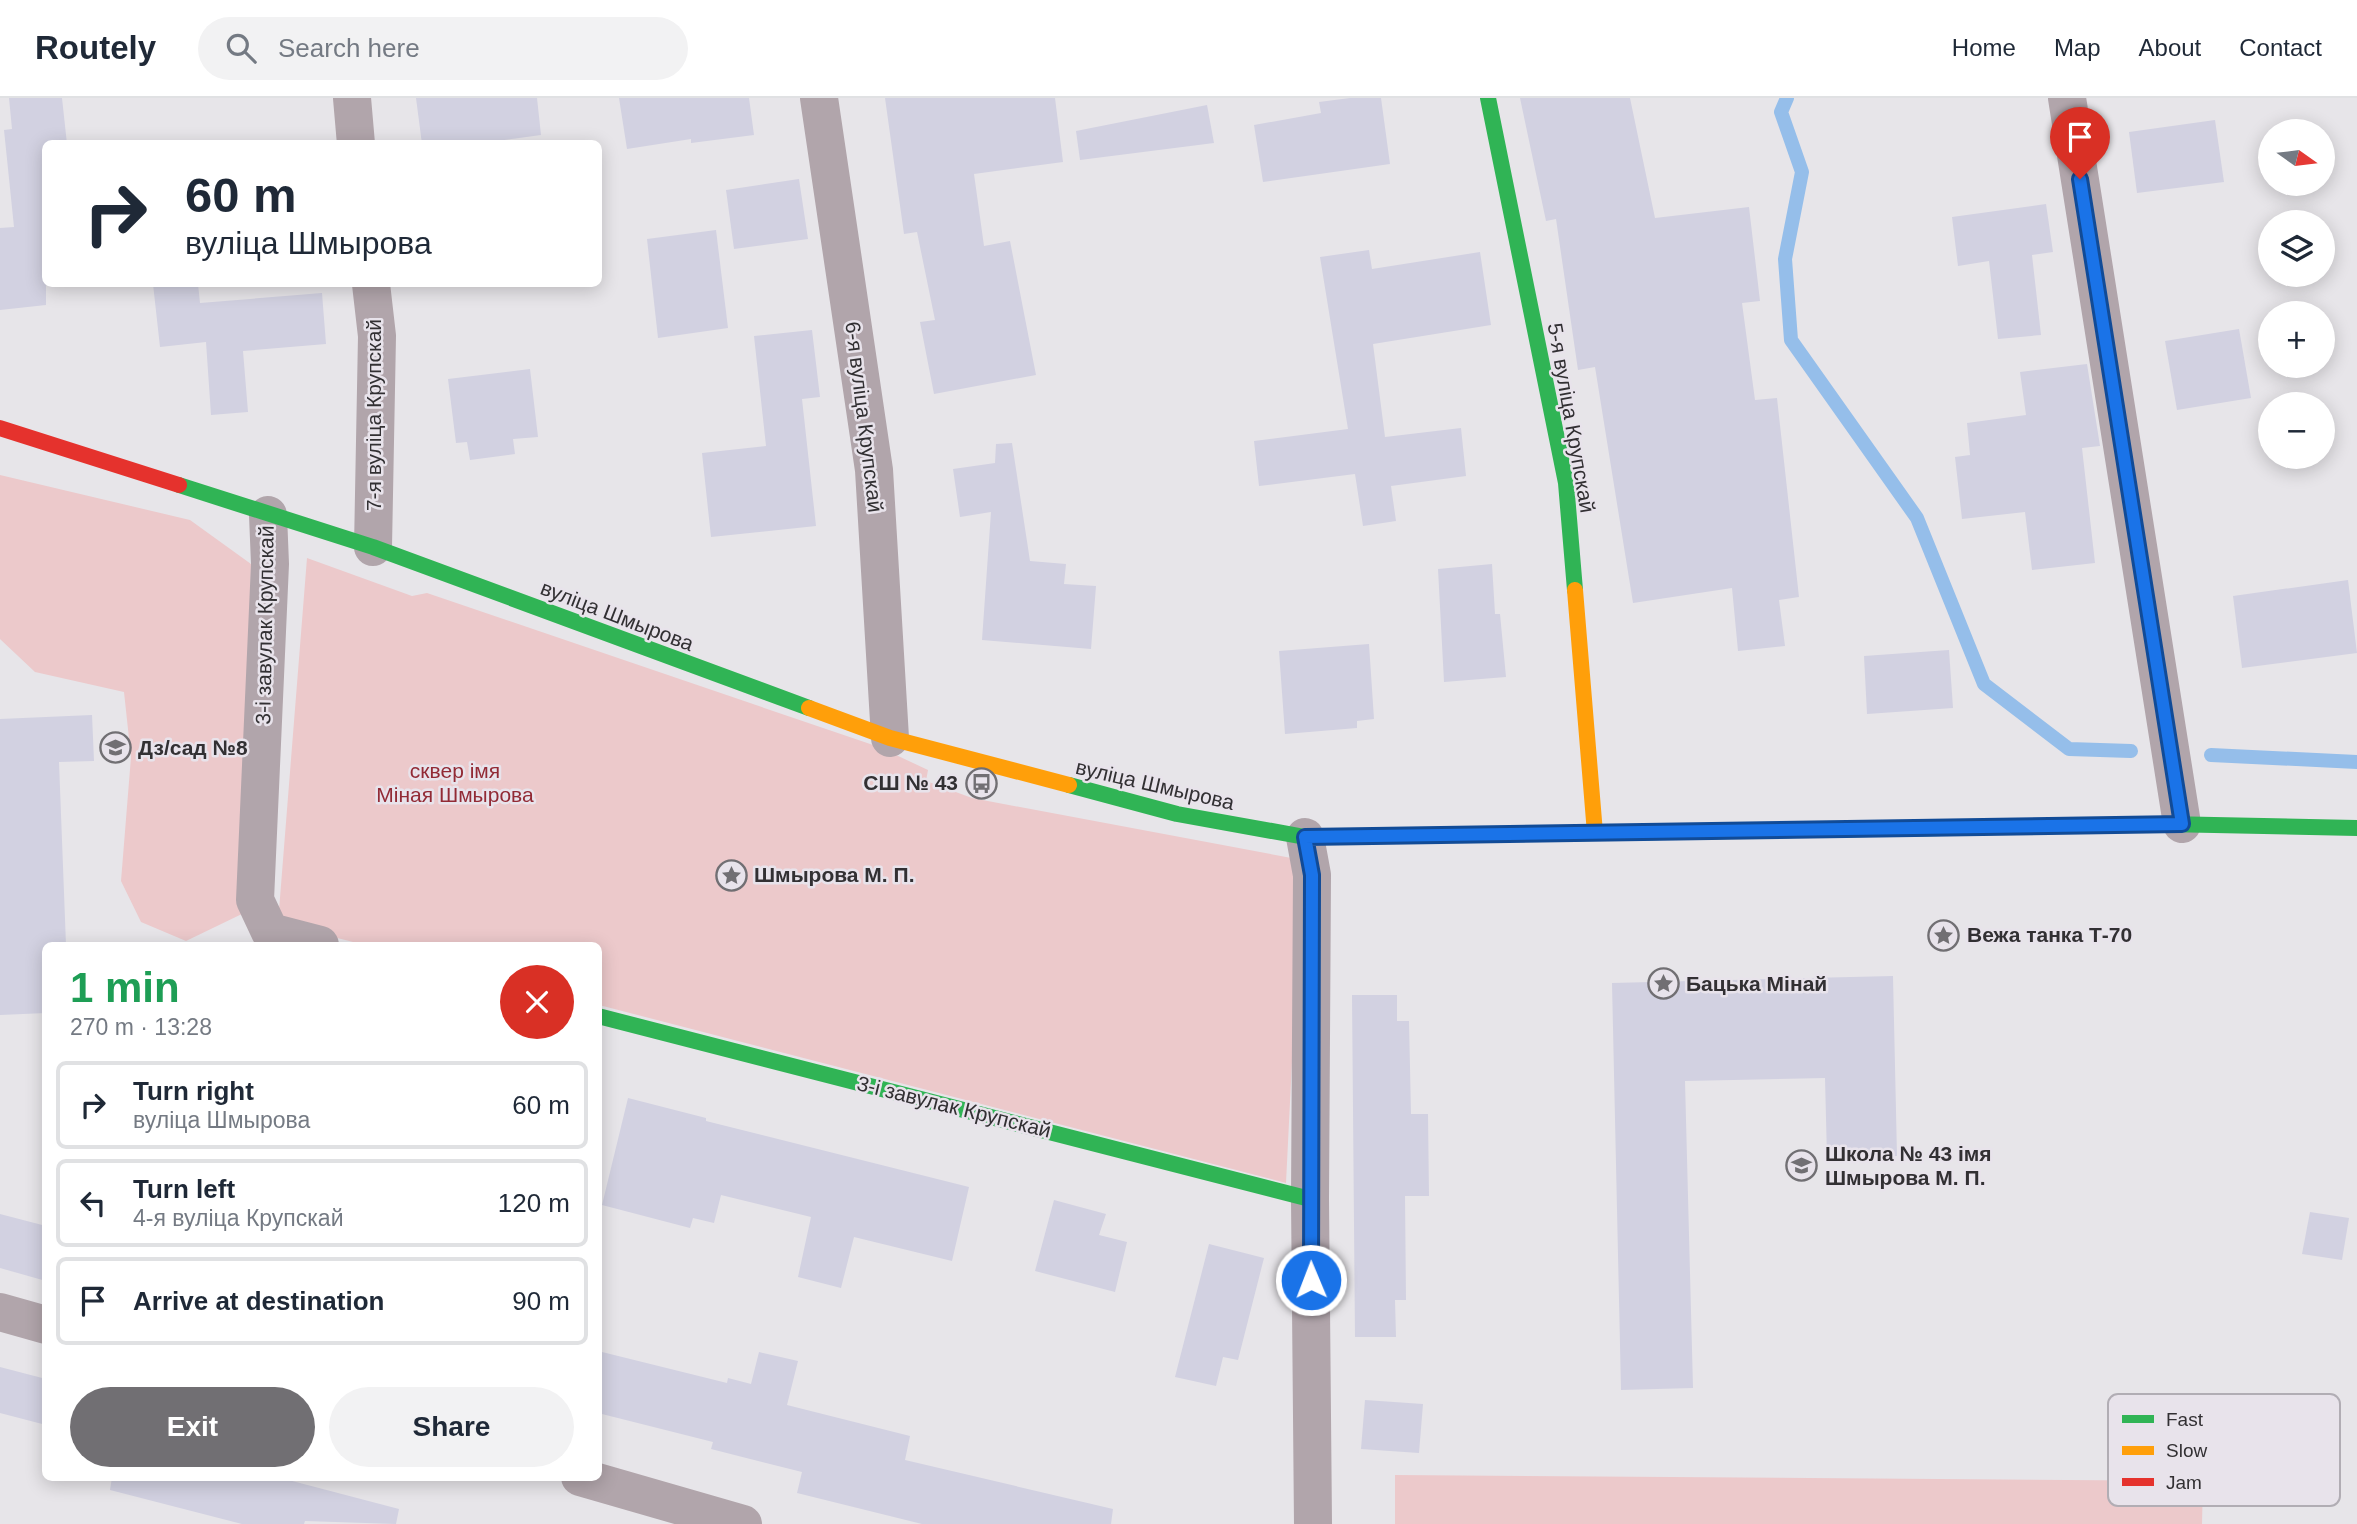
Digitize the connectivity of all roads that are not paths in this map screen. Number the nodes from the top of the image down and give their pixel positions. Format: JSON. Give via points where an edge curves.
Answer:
{"nodes":[{"id":1,"x":352,"y":98,"type":"edge"},
{"id":2,"x":819,"y":98,"type":"edge"},
{"id":3,"x":1489,"y":98,"type":"edge"},
{"id":4,"x":2067,"y":98,"type":"edge"},
{"id":5,"x":356,"y":140,"type":"edge"},
{"id":6,"x":371,"y":287,"type":"edge"},
{"id":7,"x":0,"y":428,"type":"edge"},
{"id":8,"x":268,"y":515,"type":"junction"},
{"id":9,"x":373,"y":547,"type":"junction"},
{"id":10,"x":890,"y":737,"type":"junction"},
{"id":11,"x":2182,"y":824,"type":"junction"},
{"id":12,"x":2357,"y":828,"type":"edge"},
{"id":13,"x":1595,"y":833,"type":"junction"},
{"id":14,"x":1305,"y":837,"type":"junction"},
{"id":15,"x":308,"y":942,"type":"edge"},
{"id":16,"x":602,"y":1017,"type":"edge"},
{"id":17,"x":1310,"y":1199,"type":"junction"},
{"id":18,"x":0,"y":1312,"type":"edge"},
{"id":19,"x":42,"y":1324,"type":"edge"},
{"id":20,"x":590,"y":1481,"type":"edge"},
{"id":21,"x":666,"y":1513,"type":"edge"},
{"id":22,"x":743,"y":1524,"type":"edge"},
{"id":23,"x":1314,"y":1524,"type":"edge"}],
"edges":[{"from":1,"to":5,"type":"street"},
{"from":2,"to":10,"type":"street","name":"6-я вуліца Крупскай","via":[[874,470]]},
{"from":3,"to":13,"type":"street","name":"5-я вуліца Крупскай","via":[[1566,483]]},
{"from":4,"to":11,"type":"street"},
{"from":6,"to":9,"type":"street","name":"7-я вуліца Крупскай","via":[[377,336]]},
{"from":7,"to":8,"type":"street","name":"вуліца Шмырова"},
{"from":8,"to":9,"type":"street","name":"вуліца Шмырова"},
{"from":8,"to":15,"type":"street","name":"3-і завулак Крупскай","via":[[270,565],[255,900],[270,932]]},
{"from":9,"to":10,"type":"street","name":"вуліца Шмырова"},
{"from":10,"to":14,"type":"street","name":"вуліца Шмырова","via":[[1177,814]]},
{"from":11,"to":12,"type":"street","name":"вуліца Шмырова"},
{"from":11,"to":13,"type":"street","name":"вуліца Шмырова"},
{"from":13,"to":14,"type":"street","name":"вуліца Шмырова"},
{"from":14,"to":17,"type":"street","via":[[1312,875]]},
{"from":16,"to":17,"type":"street","name":"3-і завулак Крупскай"},
{"from":17,"to":23,"type":"street"},
{"from":18,"to":19,"type":"street"},
{"from":20,"to":21,"type":"street"},
{"from":21,"to":22,"type":"street"}]}
